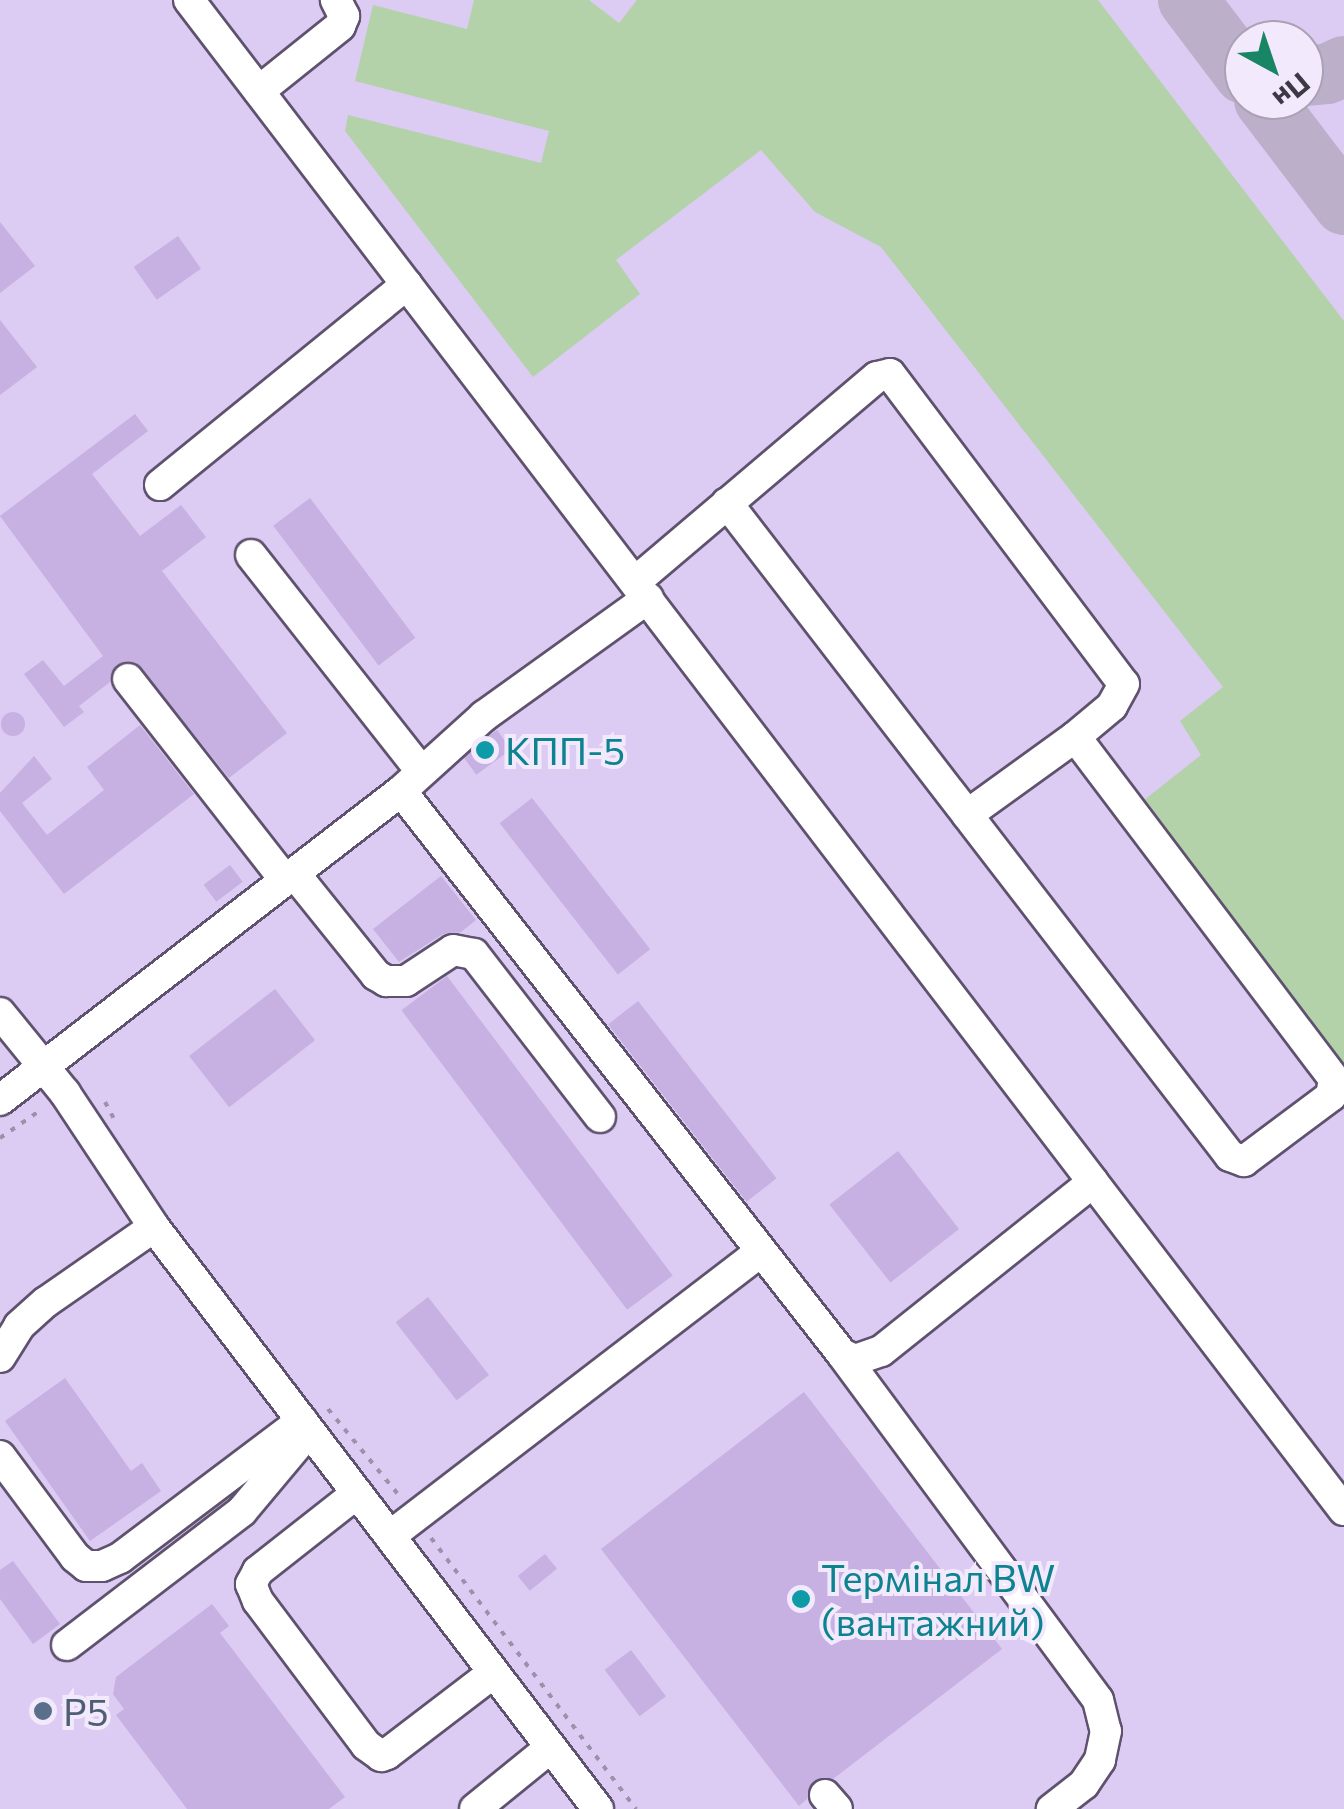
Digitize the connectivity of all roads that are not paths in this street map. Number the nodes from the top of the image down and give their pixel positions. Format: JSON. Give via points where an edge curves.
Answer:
{"nodes":[{"id":1,"x":189,"y":0,"type":"edge"},
{"id":2,"x":336,"y":0,"type":"edge"},
{"id":3,"x":259,"y":91,"type":"junction"},
{"id":4,"x":406,"y":284,"type":"junction"},
{"id":5,"x":160,"y":485,"type":"dead end"},
{"id":6,"x":727,"y":504,"type":"junction"},
{"id":7,"x":251,"y":555,"type":"dead end"},
{"id":8,"x":642,"y":590,"type":"junction"},
{"id":9,"x":128,"y":679,"type":"dead end"},
{"id":10,"x":1075,"y":737,"type":"junction"},
{"id":11,"x":410,"y":780,"type":"junction"},
{"id":12,"x":967,"y":814,"type":"junction"},
{"id":13,"x":290,"y":877,"type":"junction"},
{"id":14,"x":0,"y":1013,"type":"edge"},
{"id":15,"x":44,"y":1067,"type":"junction"},
{"id":16,"x":0,"y":1100,"type":"edge"},
{"id":17,"x":600,"y":1117,"type":"dead end"},
{"id":18,"x":1093,"y":1182,"type":"junction"},
{"id":19,"x":154,"y":1227,"type":"junction"},
{"id":20,"x":760,"y":1253,"type":"junction"},
{"id":21,"x":842,"y":1354,"type":"junction"},
{"id":22,"x":0,"y":1357,"type":"edge"},
{"id":23,"x":306,"y":1426,"type":"junction"},
{"id":24,"x":0,"y":1456,"type":"edge"},
{"id":25,"x":356,"y":1494,"type":"junction"},
{"id":26,"x":1344,"y":1510,"type":"edge"},
{"id":27,"x":390,"y":1536,"type":"junction"},
{"id":28,"x":67,"y":1645,"type":"dead end"},
{"id":29,"x":492,"y":1673,"type":"junction"},
{"id":30,"x":550,"y":1748,"type":"junction"},
{"id":31,"x":474,"y":1809,"type":"edge"},
{"id":32,"x":598,"y":1809,"type":"edge"},
{"id":33,"x":1052,"y":1809,"type":"edge"}],
"edges":[{"from":1,"to":3,"type":"lane"},
{"from":2,"to":3,"type":"lane","via":[[344,16],[340,26]]},
{"from":3,"to":4,"type":"lane"},
{"from":4,"to":5,"type":"lane"},
{"from":4,"to":8,"type":"lane"},
{"from":6,"to":8,"type":"lane"},
{"from":6,"to":10,"type":"lane","via":[[878,377],[890,374],[1122,678],[1112,706]]},
{"from":6,"to":12,"type":"lane"},
{"from":7,"to":11,"type":"lane"},
{"from":8,"to":11,"type":"lane"},
{"from":8,"to":18,"type":"lane"},
{"from":9,"to":13,"type":"lane"},
{"from":10,"to":12,"type":"lane"},
{"from":10,"to":12,"type":"lane","via":[[1334,1079],[1331,1096],[1249,1158],[1230,1156]]},
{"from":11,"to":13,"type":"lane"},
{"from":11,"to":20,"type":"lane"},
{"from":13,"to":15,"type":"lane"},
{"from":13,"to":17,"type":"lane","via":[[386,981],[406,982],[454,950],[474,954]]},
{"from":14,"to":15,"type":"lane"},
{"from":15,"to":16,"type":"lane"},
{"from":15,"to":19,"type":"lane"},
{"from":18,"to":21,"type":"lane","via":[[881,1350],[855,1360]]},
{"from":18,"to":26,"type":"lane"},
{"from":19,"to":22,"type":"lane","via":[[46,1302],[19,1326]]},
{"from":19,"to":23,"type":"lane"},
{"from":20,"to":21,"type":"lane"},
{"from":20,"to":27,"type":"lane"},
{"from":21,"to":33,"type":"lane","via":[[1098,1700],[1106,1731],[1100,1760],[1084,1784]]},
{"from":23,"to":24,"type":"lane","via":[[102,1566],[86,1566],[75,1557]]},
{"from":23,"to":25,"type":"lane"},
{"from":23,"to":28,"type":"lane","via":[[242,1511]]},
{"from":25,"to":27,"type":"lane"},
{"from":25,"to":29,"type":"lane","via":[[258,1571],[251,1584],[366,1744],[387,1754]]},
{"from":27,"to":29,"type":"lane"},
{"from":29,"to":30,"type":"lane"},
{"from":30,"to":31,"type":"lane"},
{"from":30,"to":32,"type":"lane"}]}
